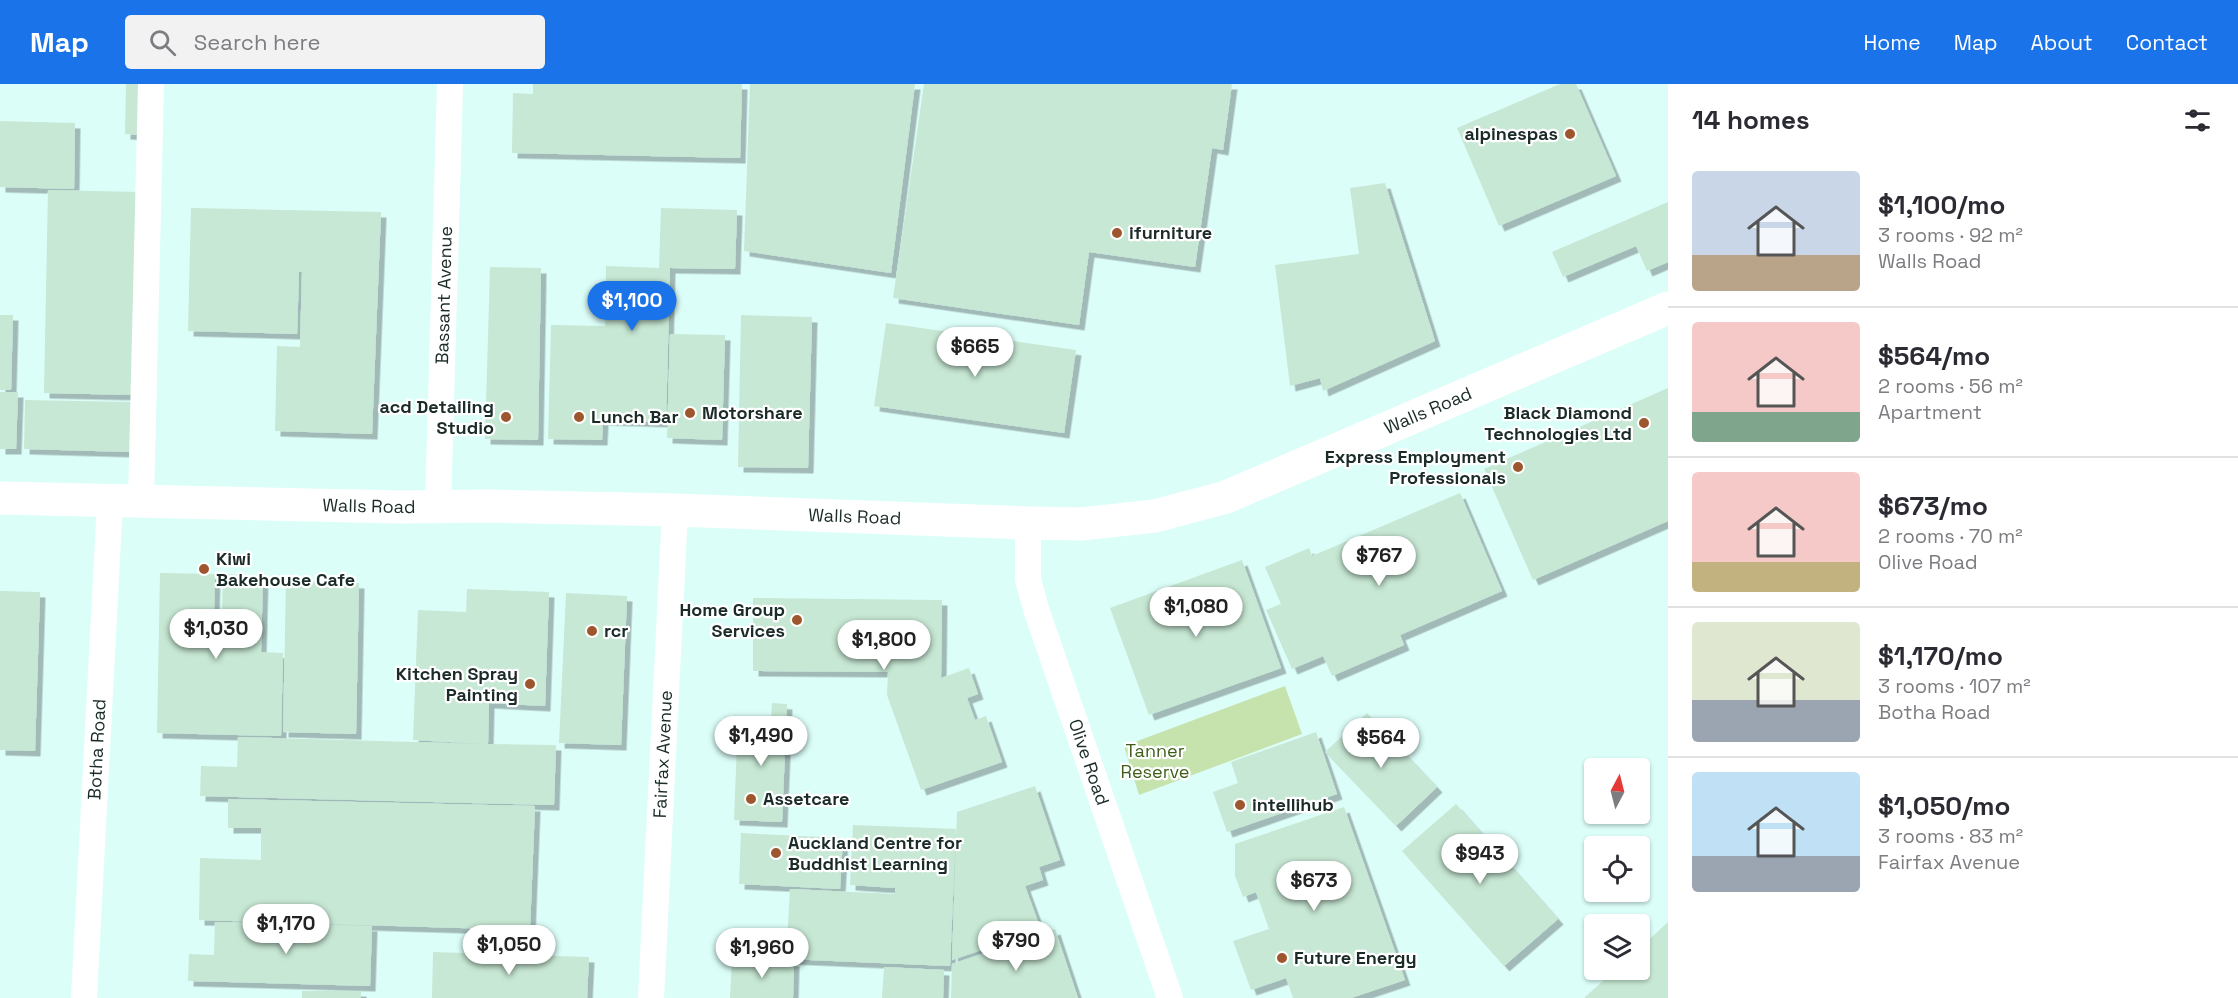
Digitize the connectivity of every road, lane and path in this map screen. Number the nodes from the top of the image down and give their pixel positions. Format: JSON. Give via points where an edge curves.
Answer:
{"nodes":[{"id":1,"x":151,"y":84,"type":"edge"},
{"id":2,"x":450,"y":84,"type":"edge"},
{"id":3,"x":1668,"y":308,"type":"edge"},
{"id":4,"x":0,"y":498,"type":"edge"},
{"id":5,"x":125,"y":501,"type":"junction"},
{"id":6,"x":438,"y":507,"type":"junction"},
{"id":7,"x":675,"y":510,"type":"junction"},
{"id":8,"x":1028,"y":523,"type":"junction"},
{"id":9,"x":84,"y":998,"type":"edge"},
{"id":10,"x":651,"y":998,"type":"edge"},
{"id":11,"x":1170,"y":998,"type":"edge"}],
"edges":[{"from":1,"to":5,"type":"street","name":"Botha Road"},
{"from":2,"to":6,"type":"street","name":"Bassant Avenue"},
{"from":3,"to":8,"type":"main road","name":"Walls Road","via":[[1226,497],[1155,516],[1081,524]]},
{"from":4,"to":5,"type":"main road","name":"Walls Road"},
{"from":5,"to":6,"type":"main road","name":"Walls Road"},
{"from":5,"to":9,"type":"street","name":"Botha Road"},
{"from":6,"to":7,"type":"main road","name":"Walls Road"},
{"from":7,"to":8,"type":"main road","name":"Walls Road"},
{"from":7,"to":10,"type":"street","name":"Fairfax Avenue"},
{"from":8,"to":11,"type":"street","name":"Olive Road","via":[[1028,579],[1036,609]]}]}
